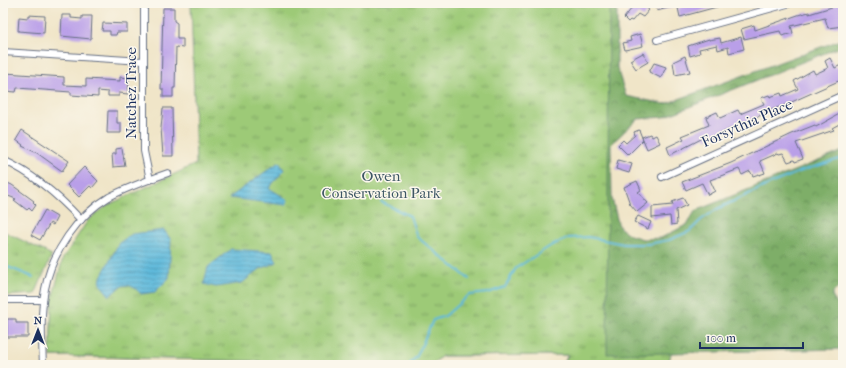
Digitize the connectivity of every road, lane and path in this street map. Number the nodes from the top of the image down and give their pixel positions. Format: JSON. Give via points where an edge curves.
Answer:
{"nodes":[{"id":1,"x":791,"y":3,"type":"edge"},
{"id":2,"x":144,"y":6,"type":"dead end"},
{"id":3,"x":657,"y":40,"type":"dead end"},
{"id":4,"x":3,"y":52,"type":"edge"},
{"id":5,"x":143,"y":61,"type":"junction"},
{"id":6,"x":843,"y":94,"type":"edge"},
{"id":7,"x":3,"y":160,"type":"edge"},
{"id":8,"x":168,"y":173,"type":"dead end"},
{"id":9,"x":662,"y":176,"type":"dead end"},
{"id":10,"x":150,"y":180,"type":"junction"},
{"id":11,"x":81,"y":220,"type":"junction"},
{"id":12,"x":3,"y":300,"type":"edge"},
{"id":13,"x":43,"y":300,"type":"junction"},
{"id":14,"x":43,"y":365,"type":"edge"}],
"edges":[{"from":1,"to":3,"type":"street"},
{"from":2,"to":5,"type":"street","name":"Natchez Trace"},
{"from":4,"to":5,"type":"street"},
{"from":5,"to":10,"type":"street","name":"Natchez Trace","via":[[144,151]]},
{"from":6,"to":9,"type":"street","name":"Forsythia Place"},
{"from":7,"to":11,"type":"street","via":[[29,172]]},
{"from":8,"to":10,"type":"street"},
{"from":10,"to":11,"type":"street","via":[[109,197]]},
{"from":11,"to":13,"type":"street","via":[[57,255],[48,277]]},
{"from":12,"to":13,"type":"street"},
{"from":13,"to":14,"type":"street"}]}
